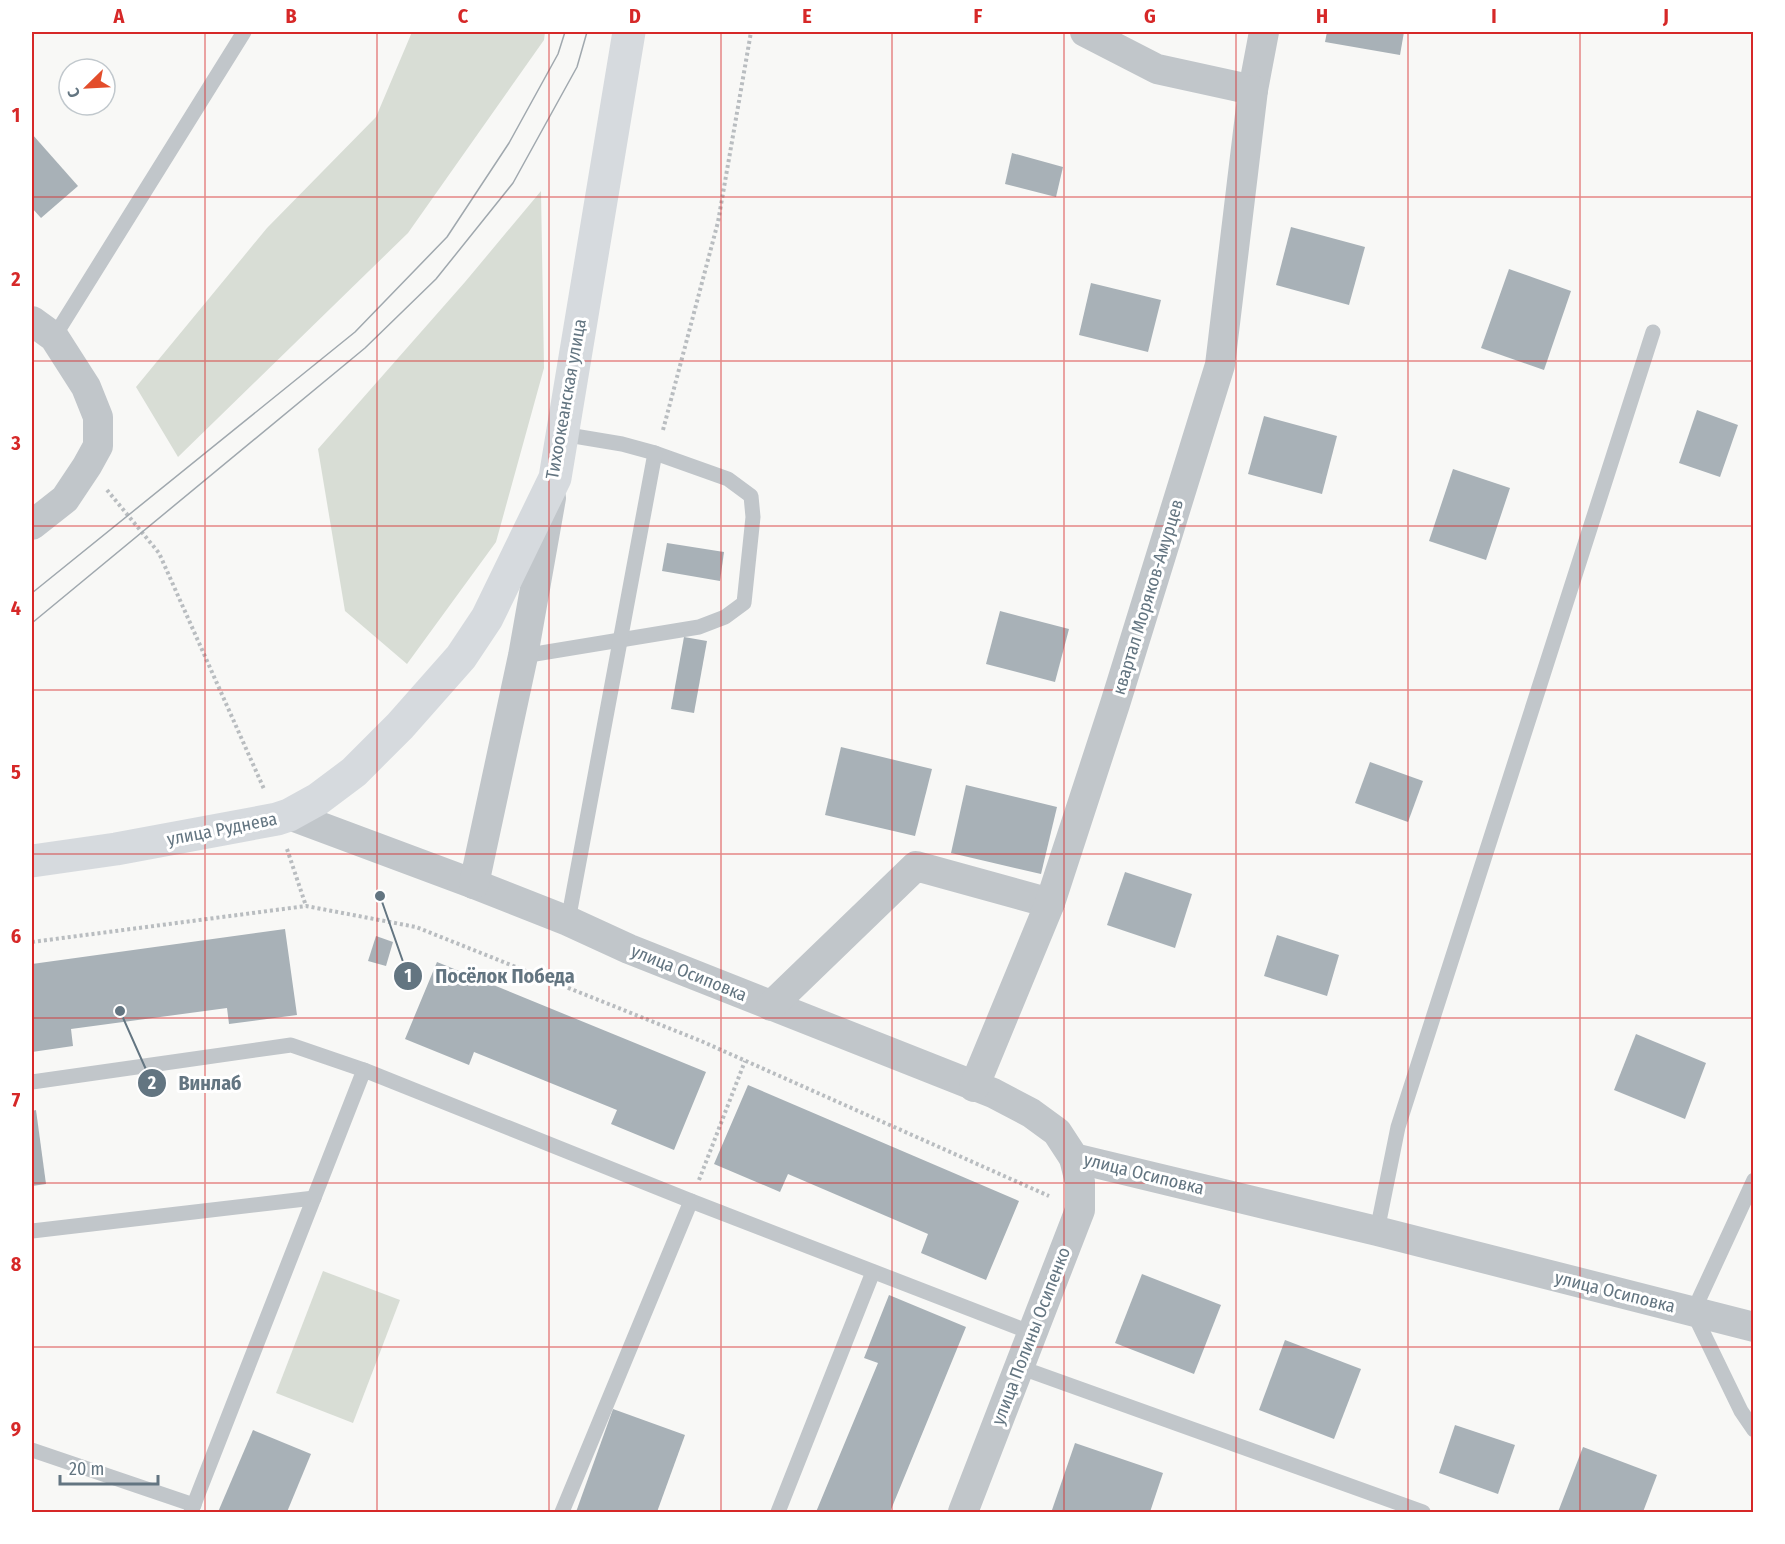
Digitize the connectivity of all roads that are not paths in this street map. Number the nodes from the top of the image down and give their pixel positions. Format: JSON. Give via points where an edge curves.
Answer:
{"nodes":[{"id":1,"x":244,"y":32,"type":"edge"},
{"id":2,"x":629,"y":32,"type":"edge"},
{"id":3,"x":1085,"y":32,"type":"edge"},
{"id":4,"x":1264,"y":32,"type":"edge"},
{"id":5,"x":1253,"y":90,"type":"junction"},
{"id":6,"x":43,"y":329,"type":"edge"},
{"id":7,"x":1653,"y":332,"type":"dead end"},
{"id":8,"x":562,"y":434,"type":"junction"},
{"id":9,"x":655,"y":453,"type":"junction"},
{"id":10,"x":555,"y":478,"type":"junction"},
{"id":11,"x":32,"y":525,"type":"edge"},
{"id":12,"x":622,"y":640,"type":"junction"},
{"id":13,"x":523,"y":656,"type":"junction"},
{"id":14,"x":283,"y":817,"type":"junction"},
{"id":15,"x":32,"y":861,"type":"edge"},
{"id":16,"x":474,"y":884,"type":"junction"},
{"id":17,"x":1050,"y":903,"type":"junction"},
{"id":18,"x":568,"y":921,"type":"junction"},
{"id":19,"x":771,"y":1006,"type":"junction"},
{"id":20,"x":364,"y":1070,"type":"junction"},
{"id":21,"x":32,"y":1082,"type":"edge"},
{"id":22,"x":974,"y":1087,"type":"junction"},
{"id":23,"x":1074,"y":1158,"type":"junction"},
{"id":24,"x":1754,"y":1180,"type":"edge"},
{"id":25,"x":314,"y":1198,"type":"junction"},
{"id":26,"x":691,"y":1202,"type":"junction"},
{"id":27,"x":32,"y":1231,"type":"edge"},
{"id":28,"x":1377,"y":1231,"type":"junction"},
{"id":29,"x":873,"y":1272,"type":"junction"},
{"id":30,"x":1693,"y":1312,"type":"junction"},
{"id":31,"x":1754,"y":1328,"type":"edge"},
{"id":32,"x":1032,"y":1333,"type":"junction"},
{"id":33,"x":1019,"y":1367,"type":"junction"},
{"id":34,"x":1754,"y":1430,"type":"edge"},
{"id":35,"x":32,"y":1450,"type":"edge"},
{"id":36,"x":192,"y":1509,"type":"edge"},
{"id":37,"x":562,"y":1512,"type":"edge"},
{"id":38,"x":778,"y":1512,"type":"edge"},
{"id":39,"x":963,"y":1512,"type":"edge"},
{"id":40,"x":1423,"y":1512,"type":"edge"}],
"edges":[{"from":1,"to":6,"type":"lane"},
{"from":2,"to":8,"type":"main road","name":"Тихоокеанская улица"},
{"from":3,"to":5,"type":"street","via":[[1157,69]]},
{"from":4,"to":5,"type":"street","name":"квартал Моряков-Амурцев"},
{"from":5,"to":17,"type":"street","name":"квартал Моряков-Амурцев","via":[[1220,365]]},
{"from":6,"to":11,"type":"street","via":[[86,387],[98,417],[98,446],[65,499]]},
{"from":7,"to":28,"type":"lane","via":[[1398,1127]]},
{"from":8,"to":9,"type":"lane"},
{"from":8,"to":10,"type":"main road","name":"Тихоокеанская улица"},
{"from":9,"to":12,"type":"lane"},
{"from":9,"to":12,"type":"lane","via":[[728,479],[751,496],[753,517],[744,603],[725,617],[699,627]]},
{"from":10,"to":13,"type":"street"},
{"from":10,"to":14,"type":"main road","name":"Тихоокеанская улица","via":[[487,618],[461,657],[354,772],[318,799]]},
{"from":12,"to":13,"type":"lane"},
{"from":12,"to":18,"type":"lane"},
{"from":13,"to":16,"type":"street"},
{"from":14,"to":15,"type":"main road","name":"улица Руднева"},
{"from":14,"to":16,"type":"street","name":"улица Руднева"},
{"from":16,"to":18,"type":"street","name":"улица Осиповка"},
{"from":17,"to":19,"type":"street","via":[[916,866]]},
{"from":17,"to":22,"type":"street","name":"квартал Моряков-Амурцев"},
{"from":18,"to":19,"type":"street","name":"улица Осиповка"},
{"from":19,"to":22,"type":"street","name":"улица Осиповка"},
{"from":20,"to":21,"type":"lane","via":[[291,1045]]},
{"from":20,"to":25,"type":"lane"},
{"from":20,"to":26,"type":"lane"},
{"from":22,"to":23,"type":"street","name":"улица Осиповка","via":[[1031,1113],[1057,1132]]},
{"from":23,"to":28,"type":"street","name":"улица Осиповка"},
{"from":23,"to":32,"type":"street","name":"улица Полины Осипенко","via":[[1080,1182],[1080,1210]]},
{"from":24,"to":30,"type":"lane"},
{"from":25,"to":27,"type":"lane"},
{"from":25,"to":36,"type":"lane"},
{"from":26,"to":29,"type":"lane"},
{"from":26,"to":37,"type":"lane"},
{"from":28,"to":30,"type":"street","name":"улица Осиповка"},
{"from":29,"to":32,"type":"lane"},
{"from":29,"to":38,"type":"lane"},
{"from":30,"to":31,"type":"street","name":"улица Осиповка"},
{"from":30,"to":34,"type":"lane"},
{"from":32,"to":33,"type":"street","name":"улица Полины Осипенко"},
{"from":33,"to":39,"type":"street","name":"улица Полины Осипенко"},
{"from":33,"to":40,"type":"lane"},
{"from":35,"to":36,"type":"lane"}]}
